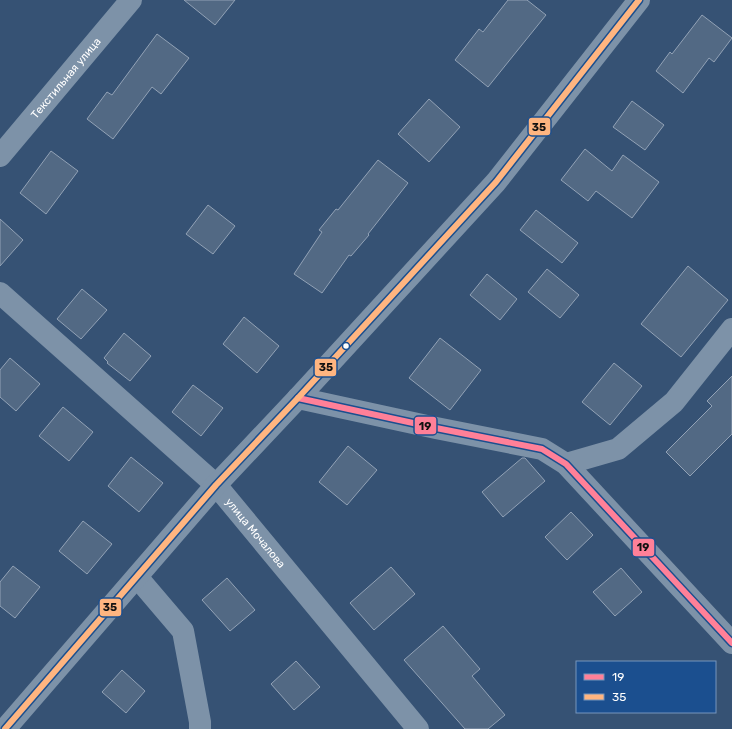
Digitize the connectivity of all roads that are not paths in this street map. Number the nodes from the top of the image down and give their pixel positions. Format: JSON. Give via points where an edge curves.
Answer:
{"nodes":[{"id":1,"x":131,"y":0,"type":"edge"},
{"id":2,"x":639,"y":0,"type":"edge"},
{"id":3,"x":0,"y":156,"type":"edge"},
{"id":4,"x":0,"y":293,"type":"edge"},
{"id":5,"x":732,"y":329,"type":"edge"},
{"id":6,"x":298,"y":398,"type":"junction"},
{"id":7,"x":566,"y":464,"type":"junction"},
{"id":8,"x":216,"y":485,"type":"junction"},
{"id":9,"x":137,"y":577,"type":"junction"},
{"id":10,"x":723,"y":624,"type":"edge"},
{"id":11,"x":732,"y":643,"type":"edge"},
{"id":12,"x":5,"y":729,"type":"edge"},
{"id":13,"x":200,"y":729,"type":"edge"},
{"id":14,"x":418,"y":729,"type":"edge"}],
"edges":[{"from":1,"to":3,"type":"street","name":"Текстильная улица"},
{"from":2,"to":6,"type":"street","via":[[496,182]]},
{"from":4,"to":8,"type":"street","name":"улица Мочалова"},
{"from":5,"to":7,"type":"street","via":[[674,402],[618,449]]},
{"from":6,"to":7,"type":"street","via":[[542,449]]},
{"from":6,"to":8,"type":"street"},
{"from":7,"to":10,"type":"street"},
{"from":8,"to":9,"type":"street"},
{"from":8,"to":14,"type":"street","name":"улица Мочалова"},
{"from":9,"to":12,"type":"street"},
{"from":9,"to":13,"type":"street","via":[[183,631]]},
{"from":10,"to":11,"type":"street"}]}
